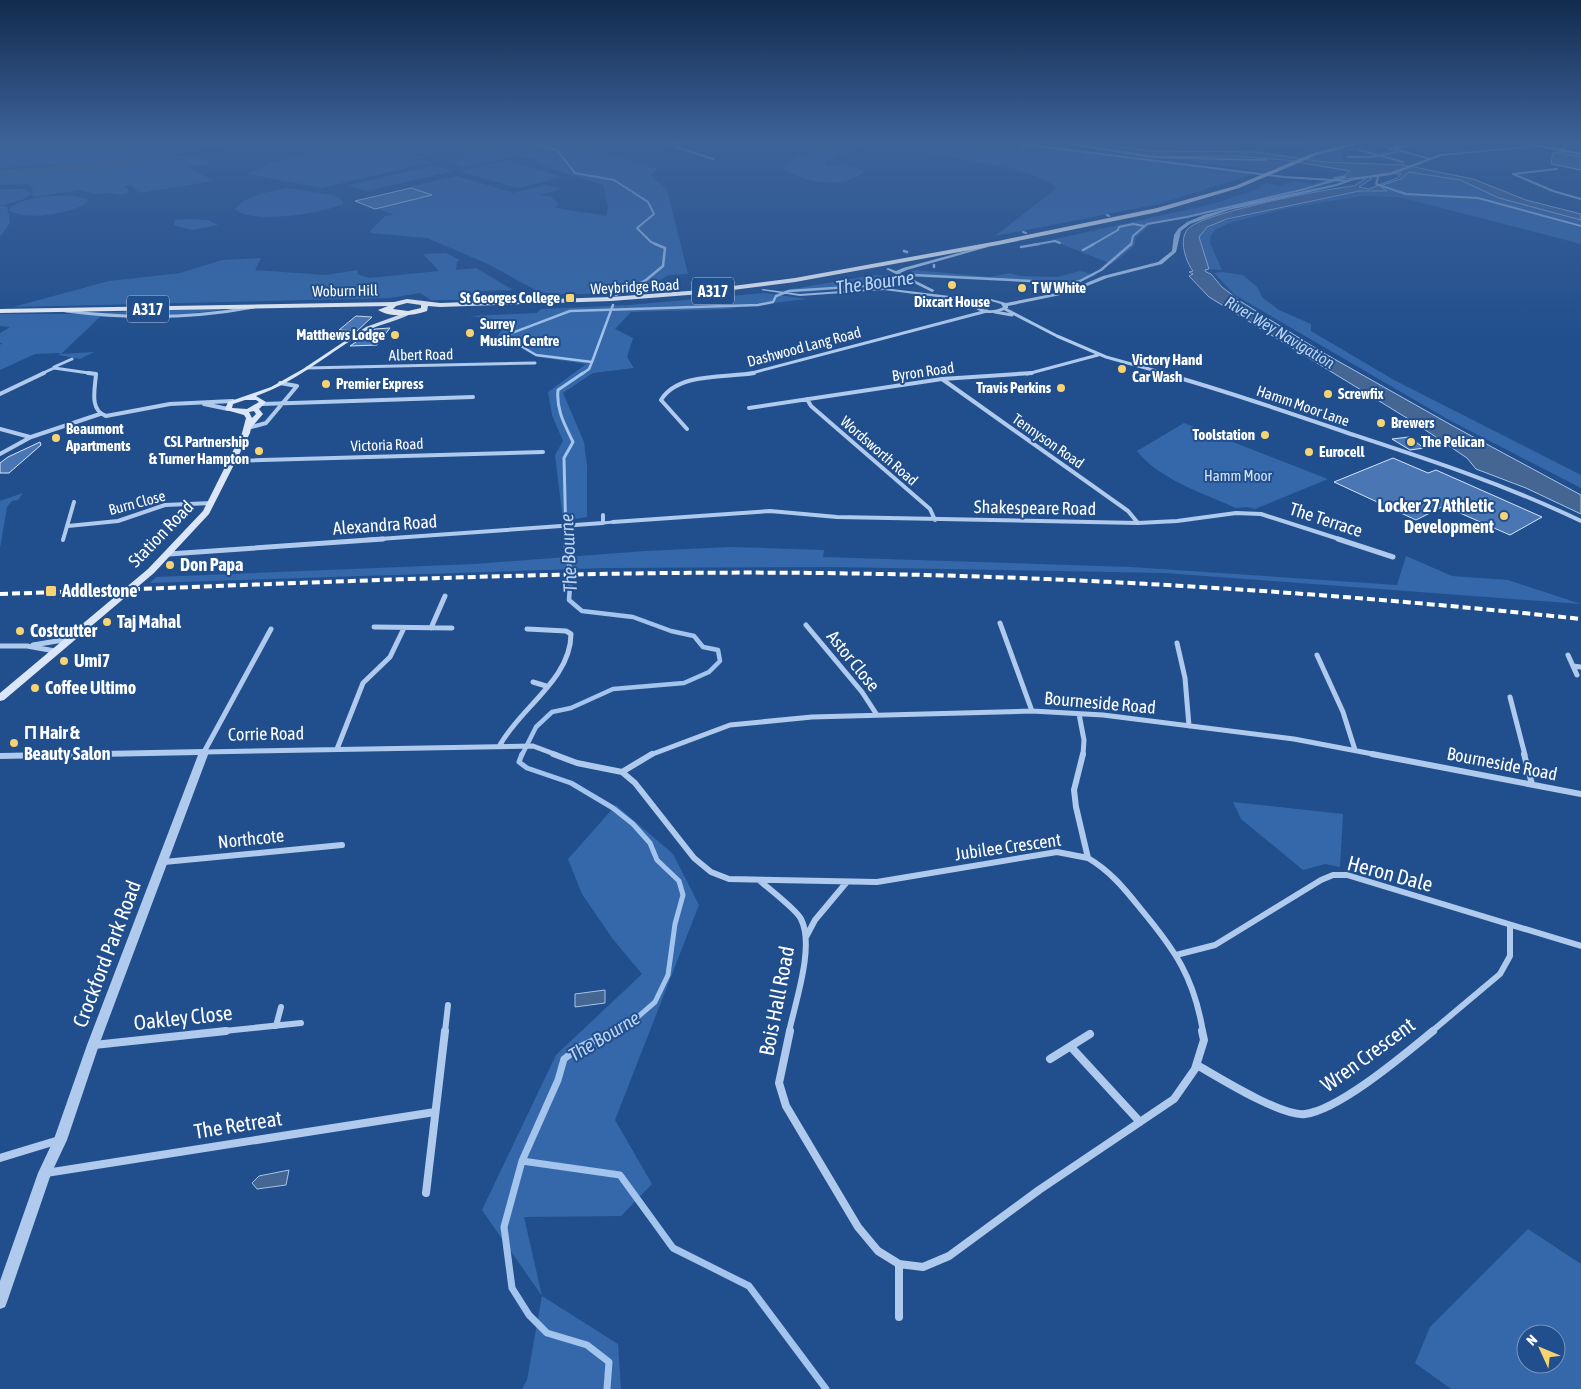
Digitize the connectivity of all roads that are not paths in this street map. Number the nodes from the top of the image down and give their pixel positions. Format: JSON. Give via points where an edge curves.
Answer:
{"nodes":[{"id":1,"x":1163,"y":209,"type":"edge"},
{"id":2,"x":1237,"y":209,"type":"edge"},
{"id":3,"x":1518,"y":209,"type":"edge"},
{"id":4,"x":1581,"y":226,"type":"edge"},
{"id":5,"x":998,"y":243,"type":"junction"},
{"id":6,"x":986,"y":247,"type":"junction"},
{"id":7,"x":888,"y":269,"type":"junction"},
{"id":8,"x":897,"y":273,"type":"junction"},
{"id":9,"x":795,"y":280,"type":"junction"},
{"id":10,"x":763,"y":290,"type":"junction"},
{"id":11,"x":939,"y":294,"type":"junction"},
{"id":12,"x":952,"y":297,"type":"junction"},
{"id":13,"x":1027,"y":299,"type":"junction"},
{"id":14,"x":982,"y":300,"type":"junction"},
{"id":15,"x":990,"y":300,"type":"junction"},
{"id":16,"x":425,"y":303,"type":"junction"},
{"id":17,"x":394,"y":304,"type":"junction"},
{"id":18,"x":297,"y":307,"type":"junction"},
{"id":19,"x":974,"y":307,"type":"junction"},
{"id":20,"x":1005,"y":307,"type":"junction"},
{"id":21,"x":0,"y":311,"type":"edge"},
{"id":22,"x":419,"y":311,"type":"junction"},
{"id":23,"x":987,"y":311,"type":"junction"},
{"id":24,"x":390,"y":312,"type":"junction"},
{"id":25,"x":995,"y":312,"type":"junction"},
{"id":26,"x":409,"y":313,"type":"junction"},
{"id":27,"x":966,"y":316,"type":"junction"},
{"id":28,"x":1017,"y":317,"type":"junction"},
{"id":29,"x":381,"y":322,"type":"junction"},
{"id":30,"x":1098,"y":354,"type":"junction"},
{"id":31,"x":72,"y":359,"type":"dead end"},
{"id":32,"x":535,"y":363,"type":"dead end"},
{"id":33,"x":54,"y":368,"type":"junction"},
{"id":34,"x":306,"y":369,"type":"junction"},
{"id":35,"x":942,"y":379,"type":"junction"},
{"id":36,"x":280,"y":383,"type":"junction"},
{"id":37,"x":290,"y":384,"type":"junction"},
{"id":38,"x":0,"y":394,"type":"edge"},
{"id":39,"x":473,"y":397,"type":"dead end"},
{"id":40,"x":244,"y":398,"type":"junction"},
{"id":41,"x":807,"y":400,"type":"junction"},
{"id":42,"x":233,"y":401,"type":"junction"},
{"id":43,"x":262,"y":402,"type":"junction"},
{"id":44,"x":183,"y":403,"type":"junction"},
{"id":45,"x":282,"y":403,"type":"junction"},
{"id":46,"x":255,"y":408,"type":"junction"},
{"id":47,"x":749,"y":408,"type":"dead end"},
{"id":48,"x":228,"y":409,"type":"junction"},
{"id":49,"x":239,"y":411,"type":"junction"},
{"id":50,"x":100,"y":414,"type":"junction"},
{"id":51,"x":248,"y":427,"type":"junction"},
{"id":52,"x":0,"y":429,"type":"edge"},
{"id":53,"x":687,"y":429,"type":"dead end"},
{"id":54,"x":30,"y":437,"type":"junction"},
{"id":55,"x":543,"y":452,"type":"dead end"},
{"id":56,"x":0,"y":454,"type":"edge"},
{"id":57,"x":232,"y":461,"type":"junction"},
{"id":58,"x":74,"y":502,"type":"dead end"},
{"id":59,"x":212,"y":503,"type":"junction"},
{"id":60,"x":1250,"y":513,"type":"joint"},
{"id":61,"x":603,"y":515,"type":"dead end"},
{"id":62,"x":819,"y":516,"type":"joint"},
{"id":63,"x":935,"y":520,"type":"junction"},
{"id":64,"x":1581,"y":521,"type":"edge"},
{"id":65,"x":613,"y":522,"type":"joint"},
{"id":66,"x":603,"y":523,"type":"junction"},
{"id":67,"x":1138,"y":523,"type":"junction"},
{"id":68,"x":68,"y":526,"type":"junction"},
{"id":69,"x":63,"y":541,"type":"dead end"},
{"id":70,"x":169,"y":554,"type":"junction"},
{"id":71,"x":1393,"y":557,"type":"dead end"},
{"id":72,"x":445,"y":596,"type":"dead end"},
{"id":73,"x":1000,"y":623,"type":"dead end"},
{"id":74,"x":806,"y":625,"type":"dead end"},
{"id":75,"x":374,"y":627,"type":"dead end"},
{"id":76,"x":404,"y":628,"type":"junction"},
{"id":77,"x":431,"y":628,"type":"junction"},
{"id":78,"x":452,"y":628,"type":"dead end"},
{"id":79,"x":271,"y":629,"type":"dead end"},
{"id":80,"x":527,"y":629,"type":"dead end"},
{"id":81,"x":69,"y":638,"type":"junction"},
{"id":82,"x":1177,"y":643,"type":"dead end"},
{"id":83,"x":0,"y":646,"type":"edge"},
{"id":84,"x":28,"y":646,"type":"junction"},
{"id":85,"x":55,"y":651,"type":"junction"},
{"id":86,"x":1317,"y":655,"type":"dead end"},
{"id":87,"x":1568,"y":655,"type":"dead end"},
{"id":88,"x":1573,"y":666,"type":"junction"},
{"id":89,"x":1581,"y":667,"type":"edge"},
{"id":90,"x":1578,"y":675,"type":"dead end"},
{"id":91,"x":533,"y":682,"type":"dead end"},
{"id":92,"x":546,"y":686,"type":"junction"},
{"id":93,"x":1510,"y":697,"type":"dead end"},
{"id":94,"x":0,"y":698,"type":"edge"},
{"id":95,"x":1032,"y":711,"type":"junction"},
{"id":96,"x":1079,"y":714,"type":"junction"},
{"id":97,"x":877,"y":715,"type":"junction"},
{"id":98,"x":1189,"y":726,"type":"junction"},
{"id":99,"x":500,"y":745,"type":"junction"},
{"id":100,"x":337,"y":749,"type":"junction"},
{"id":101,"x":1355,"y":750,"type":"junction"},
{"id":102,"x":204,"y":752,"type":"junction"},
{"id":103,"x":0,"y":756,"type":"edge"},
{"id":104,"x":622,"y":772,"type":"junction"},
{"id":105,"x":1532,"y":784,"type":"junction"},
{"id":106,"x":1581,"y":794,"type":"edge"},
{"id":107,"x":342,"y":845,"type":"dead end"},
{"id":108,"x":1088,"y":858,"type":"junction"},
{"id":109,"x":164,"y":862,"type":"junction"},
{"id":110,"x":759,"y":880,"type":"junction"},
{"id":111,"x":846,"y":883,"type":"junction"},
{"id":112,"x":1510,"y":926,"type":"junction"},
{"id":113,"x":806,"y":938,"type":"junction"},
{"id":114,"x":1581,"y":946,"type":"edge"},
{"id":115,"x":1176,"y":955,"type":"junction"},
{"id":116,"x":448,"y":1005,"type":"dead end"},
{"id":117,"x":281,"y":1007,"type":"dead end"},
{"id":118,"x":301,"y":1023,"type":"dead end"},
{"id":119,"x":276,"y":1026,"type":"junction"},
{"id":120,"x":1090,"y":1034,"type":"dead end"},
{"id":121,"x":93,"y":1045,"type":"junction"},
{"id":122,"x":1071,"y":1047,"type":"junction"},
{"id":123,"x":1050,"y":1059,"type":"dead end"},
{"id":124,"x":1197,"y":1065,"type":"junction"},
{"id":125,"x":435,"y":1112,"type":"junction"},
{"id":126,"x":1140,"y":1122,"type":"junction"},
{"id":127,"x":60,"y":1140,"type":"junction"},
{"id":128,"x":0,"y":1158,"type":"edge"},
{"id":129,"x":45,"y":1173,"type":"junction"},
{"id":130,"x":426,"y":1193,"type":"dead end"},
{"id":131,"x":899,"y":1264,"type":"junction"},
{"id":132,"x":0,"y":1302,"type":"edge"},
{"id":133,"x":898,"y":1317,"type":"dead end"}],
"edges":[{"from":1,"to":5,"type":"main road","name":"Weybridge Road","number":"A317"},
{"from":2,"to":13,"type":"street","via":[[1186,224],[1178,230],[1174,252],[1160,263],[1105,277],[1068,292]]},
{"from":3,"to":4,"type":"street"},
{"from":5,"to":6,"type":"main road","name":"Weybridge Road","number":"A317"},
{"from":5,"to":9,"type":"main road","name":"Weybridge Road","number":"A317"},
{"from":6,"to":7,"type":"main road","name":"Weybridge Road","number":"A317"},
{"from":6,"to":8,"type":"street"},
{"from":7,"to":8,"type":"street"},
{"from":7,"to":9,"type":"main road"},
{"from":7,"to":10,"type":"main road","name":"Weybridge Road","number":"A317"},
{"from":8,"to":11,"type":"street"},
{"from":9,"to":16,"type":"main road","name":"Weybridge Road","number":"A317","via":[[644,297]]},
{"from":10,"to":11,"type":"street","via":[[790,294],[884,289]]},
{"from":10,"to":22,"type":"main road","name":"Weybridge Road","number":"A317","via":[[631,302]]},
{"from":11,"to":12,"type":"street"},
{"from":12,"to":14,"type":"street"},
{"from":12,"to":19,"type":"street"},
{"from":13,"to":15,"type":"street"},
{"from":13,"to":20,"type":"street"},
{"from":14,"to":15,"type":"street"},
{"from":14,"to":19,"type":"street"},
{"from":15,"to":20,"type":"street"},
{"from":16,"to":17,"type":"main road","name":"Weybridge Road","via":[[412,300]]},
{"from":16,"to":22,"type":"main road"},
{"from":17,"to":18,"type":"main road","name":"Woburn Hill","number":"A317"},
{"from":17,"to":24,"type":"main road","via":[[389,307]]},
{"from":18,"to":21,"type":"main road","name":"Woburn Hill","number":"A317"},
{"from":18,"to":24,"type":"main road","name":"Woburn Hill","number":"A317"},
{"from":19,"to":23,"type":"street"},
{"from":19,"to":27,"type":"street","name":"Dashwood Lang Road"},
{"from":20,"to":25,"type":"street"},
{"from":20,"to":28,"type":"street","name":"Hamm Moor Lane"},
{"from":22,"to":26,"type":"main road","name":"Weybridge Road"},
{"from":23,"to":25,"type":"street"},
{"from":23,"to":27,"type":"street","name":"Dashwood Lang Road"},
{"from":24,"to":26,"type":"main road","name":"Woburn Hill"},
{"from":24,"to":29,"type":"main road"},
{"from":25,"to":28,"type":"street","name":"Hamm Moor Lane"},
{"from":26,"to":29,"type":"main road"},
{"from":27,"to":53,"type":"street","name":"Dashwood Lang Road","via":[[926,329],[866,341],[802,362],[676,385],[664,393],[661,400]]},
{"from":28,"to":30,"type":"street","name":"Hamm Moor Lane"},
{"from":29,"to":34,"type":"main road"},
{"from":30,"to":35,"type":"street","name":"Byron Road","via":[[1028,374]]},
{"from":30,"to":64,"type":"street","name":"Hamm Moor Lane","via":[[1206,385],[1460,470],[1525,494]]},
{"from":31,"to":33,"type":"street"},
{"from":32,"to":34,"type":"street","name":"Albert Road"},
{"from":33,"to":38,"type":"street"},
{"from":33,"to":50,"type":"street","via":[[96,374],[94,405]]},
{"from":34,"to":36,"type":"main road"},
{"from":34,"to":37,"type":"main road"},
{"from":35,"to":41,"type":"street","name":"Byron Road"},
{"from":35,"to":67,"type":"street","name":"Tennyson Road","via":[[1128,511]]},
{"from":36,"to":37,"type":"street"},
{"from":36,"to":40,"type":"main road"},
{"from":37,"to":43,"type":"main road"},
{"from":37,"to":45,"type":"street","via":[[297,386]]},
{"from":39,"to":45,"type":"street"},
{"from":40,"to":42,"type":"main road"},
{"from":40,"to":43,"type":"main road","via":[[257,398]]},
{"from":41,"to":47,"type":"street","name":"Byron Road"},
{"from":41,"to":63,"type":"street","name":"Wordsworth Road","via":[[930,509]]},
{"from":42,"to":44,"type":"street"},
{"from":42,"to":48,"type":"main road"},
{"from":43,"to":45,"type":"street"},
{"from":43,"to":46,"type":"main road"},
{"from":44,"to":48,"type":"street"},
{"from":44,"to":50,"type":"street","via":[[106,416]]},
{"from":45,"to":51,"type":"street","via":[[266,423]]},
{"from":46,"to":49,"type":"main road"},
{"from":46,"to":51,"type":"main road","name":"Station Road","via":[[260,414]]},
{"from":48,"to":49,"type":"main road"},
{"from":49,"to":51,"type":"main road","via":[[247,414]]},
{"from":50,"to":54,"type":"street"},
{"from":51,"to":57,"type":"main road","name":"Station Road"},
{"from":52,"to":54,"type":"street"},
{"from":54,"to":56,"type":"street"},
{"from":55,"to":57,"type":"street","name":"Victoria Road"},
{"from":57,"to":59,"type":"main road","name":"Station Road"},
{"from":58,"to":68,"type":"street"},
{"from":59,"to":68,"type":"street","name":"Burn Close","via":[[165,505],[118,521]]},
{"from":59,"to":70,"type":"main road","name":"Station Road"},
{"from":60,"to":67,"type":"street","name":"Shakespeare Road"},
{"from":60,"to":71,"type":"street","name":"The Terrace","via":[[1279,519]]},
{"from":61,"to":66,"type":"street"},
{"from":62,"to":63,"type":"street","name":"Shakespeare Road"},
{"from":62,"to":65,"type":"street","name":"Alexandra Road","via":[[770,511]]},
{"from":63,"to":67,"type":"street","name":"Shakespeare Road"},
{"from":65,"to":66,"type":"street","name":"Alexandra Road"},
{"from":66,"to":70,"type":"street","name":"Alexandra Road"},
{"from":68,"to":69,"type":"street"},
{"from":70,"to":81,"type":"main road","name":"Station Road"},
{"from":72,"to":77,"type":"street"},
{"from":73,"to":95,"type":"street"},
{"from":74,"to":97,"type":"street","name":"Astor Close"},
{"from":75,"to":76,"type":"street"},
{"from":76,"to":77,"type":"street"},
{"from":76,"to":100,"type":"street","via":[[390,658],[363,683]]},
{"from":77,"to":78,"type":"street"},
{"from":79,"to":102,"type":"street","name":"Crockford Park Road"},
{"from":80,"to":92,"type":"street","via":[[571,634],[573,642],[566,663]]},
{"from":81,"to":84,"type":"street"},
{"from":81,"to":85,"type":"main road","name":"Station Road"},
{"from":82,"to":98,"type":"street","via":[[1185,678]]},
{"from":83,"to":84,"type":"street"},
{"from":84,"to":85,"type":"street"},
{"from":85,"to":94,"type":"main road","name":"Station Road"},
{"from":86,"to":101,"type":"street","via":[[1344,712]]},
{"from":87,"to":88,"type":"street"},
{"from":88,"to":89,"type":"street"},
{"from":88,"to":90,"type":"street"},
{"from":91,"to":92,"type":"street"},
{"from":92,"to":99,"type":"street","via":[[514,720]]},
{"from":93,"to":105,"type":"street"},
{"from":95,"to":96,"type":"street","name":"Bourneside Road"},
{"from":95,"to":97,"type":"street","name":"Bourneside Road"},
{"from":96,"to":98,"type":"street","name":"Bourneside Road"},
{"from":96,"to":108,"type":"street","name":"Jubilee Crescent","via":[[1084,749],[1074,788],[1075,814]]},
{"from":97,"to":104,"type":"street","name":"Bourneside Road","via":[[730,725],[654,753]]},
{"from":98,"to":101,"type":"street","name":"Bourneside Road"},
{"from":99,"to":100,"type":"street","name":"Corrie Road"},
{"from":99,"to":104,"type":"street","name":"Corrie Road","via":[[533,746],[577,763]]},
{"from":100,"to":102,"type":"street","name":"Corrie Road"},
{"from":101,"to":105,"type":"street","name":"Bourneside Road"},
{"from":102,"to":103,"type":"street","name":"Corrie Road"},
{"from":102,"to":109,"type":"street","name":"Crockford Park Road"},
{"from":104,"to":110,"type":"street","via":[[694,858],[711,872],[729,879]]},
{"from":105,"to":106,"type":"street","name":"Bourneside Road"},
{"from":107,"to":109,"type":"street","name":"Northcote"},
{"from":108,"to":111,"type":"street","name":"Jubilee Crescent","via":[[1056,852],[877,882]]},
{"from":108,"to":115,"type":"street","name":"Bois Hall Road","via":[[1121,884]]},
{"from":109,"to":121,"type":"street","name":"Crockford Park Road"},
{"from":110,"to":111,"type":"street","name":"Jubilee Crescent"},
{"from":110,"to":113,"type":"street","name":"Bois Hall Road","via":[[802,918]]},
{"from":111,"to":113,"type":"street","via":[[815,920]]},
{"from":112,"to":114,"type":"street","name":"Heron Dale"},
{"from":112,"to":115,"type":"street","name":"Heron Dale","via":[[1347,875],[1333,875],[1215,945]]},
{"from":112,"to":124,"type":"street","name":"Wren Crescent","via":[[1512,952],[1507,966],[1494,981],[1399,1056],[1326,1108],[1303,1114],[1245,1091]]},
{"from":113,"to":131,"type":"street","name":"Bois Hall Road","via":[[779,1083],[786,1106],[858,1227],[878,1251]]},
{"from":115,"to":124,"type":"street","name":"Bois Hall Road","via":[[1198,1004],[1204,1040]]},
{"from":116,"to":125,"type":"street"},
{"from":117,"to":119,"type":"street"},
{"from":118,"to":119,"type":"street","name":"Oakley Close"},
{"from":119,"to":121,"type":"street","name":"Oakley Close"},
{"from":120,"to":122,"type":"street"},
{"from":121,"to":127,"type":"street","name":"Crockford Park Road"},
{"from":122,"to":123,"type":"street"},
{"from":122,"to":126,"type":"street"},
{"from":124,"to":126,"type":"street","name":"Bois Hall Road","via":[[1174,1098]]},
{"from":125,"to":129,"type":"street","name":"The Retreat"},
{"from":125,"to":130,"type":"street"},
{"from":126,"to":131,"type":"street","name":"Bois Hall Road","via":[[949,1256],[923,1267]]},
{"from":127,"to":128,"type":"street"},
{"from":127,"to":129,"type":"street","name":"Crockford Park Road"},
{"from":129,"to":132,"type":"street","name":"Crockford Park Road"},
{"from":131,"to":133,"type":"street"}]}
